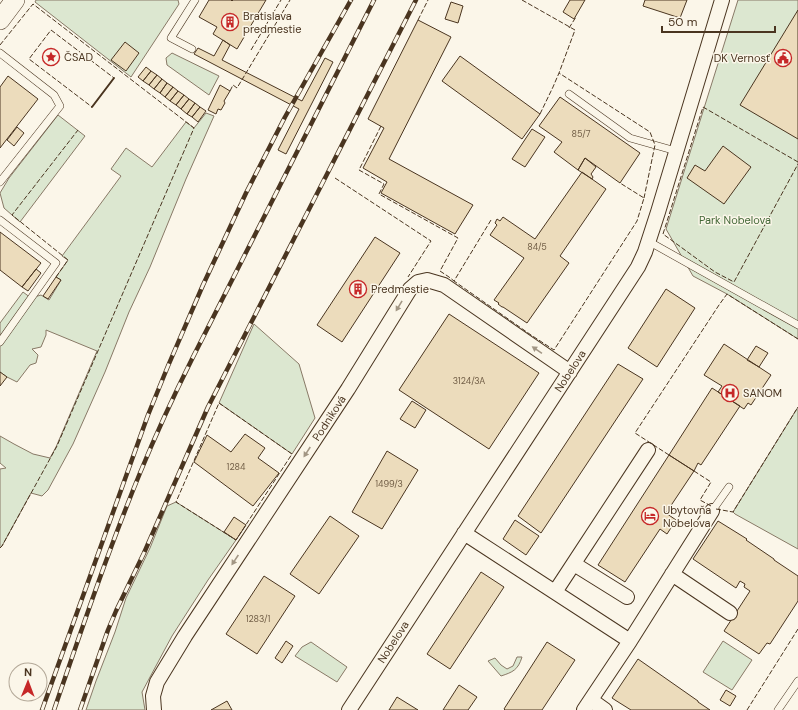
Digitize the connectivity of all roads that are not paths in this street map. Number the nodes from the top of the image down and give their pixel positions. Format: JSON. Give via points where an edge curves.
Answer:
{"nodes":[{"id":1,"x":15,"y":0,"type":"edge"},
{"id":2,"x":195,"y":0,"type":"edge"},
{"id":3,"x":722,"y":0,"type":"edge"},
{"id":4,"x":0,"y":20,"type":"edge"},
{"id":5,"x":192,"y":48,"type":"dead end"},
{"id":6,"x":0,"y":53,"type":"edge"},
{"id":7,"x":569,"y":94,"type":"dead end"},
{"id":8,"x":676,"y":151,"type":"junction"},
{"id":9,"x":0,"y":182,"type":"edge"},
{"id":10,"x":0,"y":220,"type":"edge"},
{"id":11,"x":648,"y":241,"type":"junction"},
{"id":12,"x":798,"y":325,"type":"edge"},
{"id":13,"x":0,"y":342,"type":"edge"},
{"id":14,"x":570,"y":372,"type":"junction"},
{"id":15,"x":648,"y":450,"type":"dead end"},
{"id":16,"x":729,"y":487,"type":"dead end"},
{"id":17,"x":712,"y":511,"type":"joint"},
{"id":18,"x":464,"y":534,"type":"junction"},
{"id":19,"x":574,"y":564,"type":"junction"},
{"id":20,"x":672,"y":574,"type":"junction"},
{"id":21,"x":555,"y":592,"type":"junction"},
{"id":22,"x":627,"y":597,"type":"dead end"},
{"id":23,"x":730,"y":613,"type":"dead end"},
{"id":24,"x":630,"y":641,"type":"junction"},
{"id":25,"x":798,"y":681,"type":"edge"},
{"id":26,"x":588,"y":705,"type":"edge"},
{"id":27,"x":154,"y":710,"type":"edge"},
{"id":28,"x":349,"y":710,"type":"edge"},
{"id":29,"x":605,"y":710,"type":"edge"},
{"id":30,"x":778,"y":710,"type":"edge"}],
"edges":[{"from":1,"to":4,"type":"main road"},
{"from":2,"to":5,"type":"lane","via":[[171,38]]},
{"from":3,"to":8,"type":"street","name":"Nobelova"},
{"from":6,"to":9,"type":"lane","via":[[54,95],[60,106]]},
{"from":7,"to":8,"type":"lane","via":[[630,138]]},
{"from":8,"to":11,"type":"street","name":"Nobelova"},
{"from":10,"to":13,"type":"lane","via":[[56,263]]},
{"from":11,"to":12,"type":"lane"},
{"from":11,"to":14,"type":"street","name":"Nobelova","via":[[646,252],[638,267]]},
{"from":14,"to":18,"type":"street","name":"Nobelova"},
{"from":14,"to":27,"type":"street","name":"Podniková","one_way":true,"via":[[444,285],[427,280],[418,282],[410,288],[348,389],[185,636],[158,682],[153,696]]},
{"from":15,"to":19,"type":"street"},
{"from":16,"to":17,"type":"lane"},
{"from":17,"to":20,"type":"street"},
{"from":18,"to":21,"type":"street"},
{"from":18,"to":28,"type":"street","name":"Nobelova"},
{"from":19,"to":21,"type":"street"},
{"from":19,"to":22,"type":"street"},
{"from":20,"to":23,"type":"street"},
{"from":20,"to":24,"type":"street"},
{"from":21,"to":24,"type":"street"},
{"from":24,"to":26,"type":"street"},
{"from":25,"to":30,"type":"lane"},
{"from":26,"to":29,"type":"street"}]}
